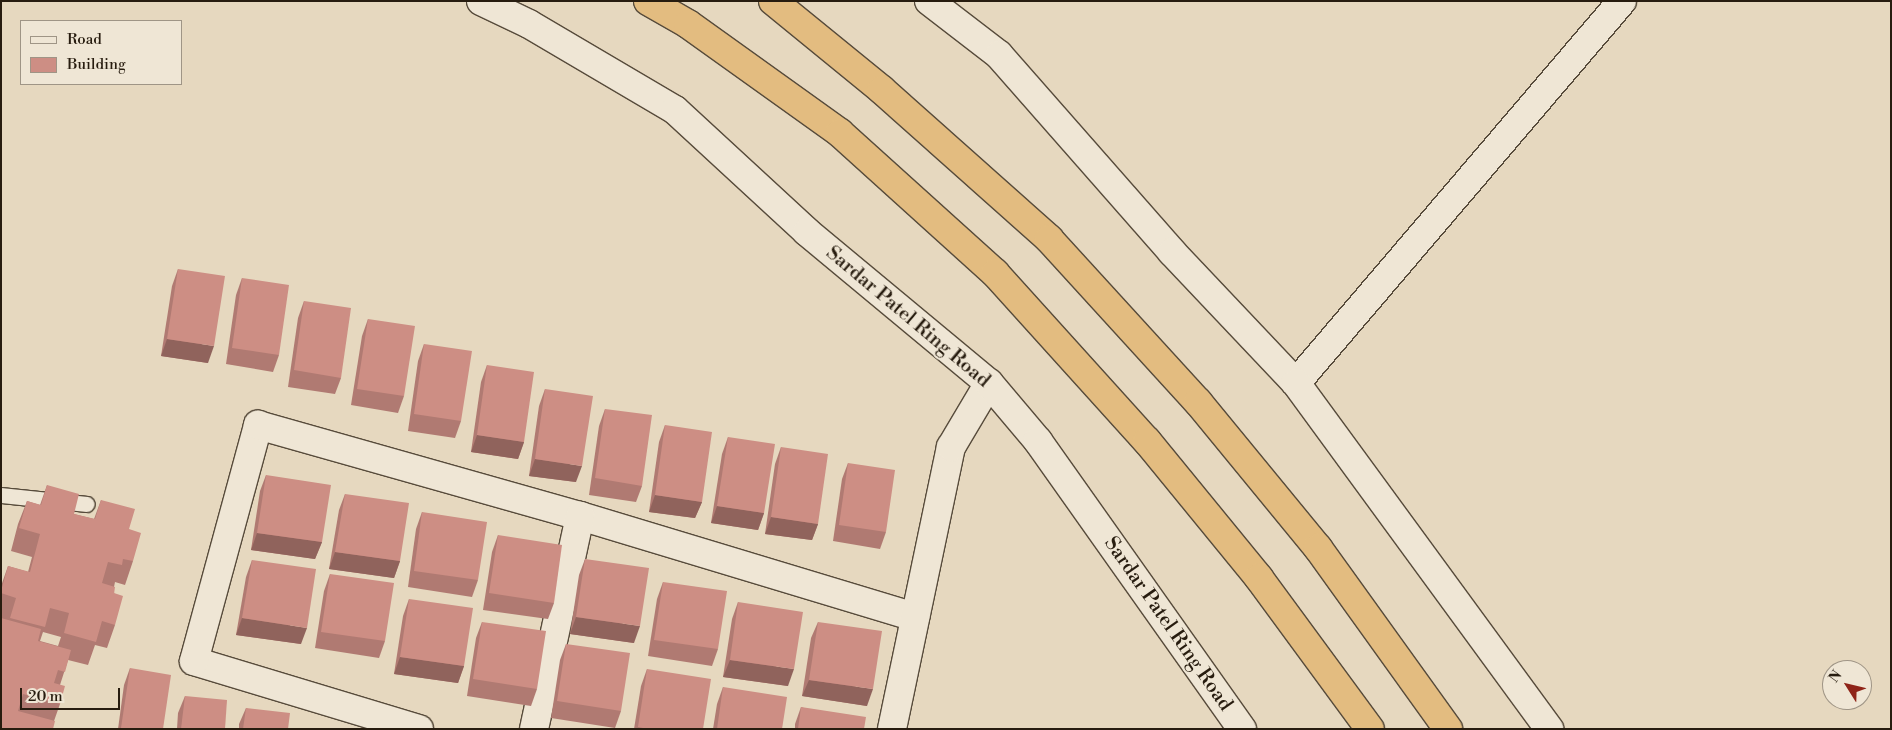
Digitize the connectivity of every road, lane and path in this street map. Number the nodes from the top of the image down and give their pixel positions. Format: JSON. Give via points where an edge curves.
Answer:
{"nodes":[{"id":1,"x":482,"y":1,"type":"edge"},
{"id":2,"x":648,"y":1,"type":"edge"},
{"id":3,"x":773,"y":1,"type":"edge"},
{"id":4,"x":929,"y":1,"type":"edge"},
{"id":5,"x":1622,"y":1,"type":"edge"},
{"id":6,"x":989,"y":383,"type":"junction"},
{"id":7,"x":1296,"y":383,"type":"junction"},
{"id":8,"x":1,"y":494,"type":"edge"},
{"id":9,"x":86,"y":504,"type":"dead end"},
{"id":10,"x":580,"y":516,"type":"junction"},
{"id":11,"x":915,"y":617,"type":"junction"},
{"id":12,"x":418,"y":729,"type":"edge"},
{"id":13,"x":534,"y":729,"type":"edge"},
{"id":14,"x":892,"y":729,"type":"edge"},
{"id":15,"x":1242,"y":729,"type":"edge"},
{"id":16,"x":1370,"y":729,"type":"edge"},
{"id":17,"x":1448,"y":729,"type":"edge"},
{"id":18,"x":1549,"y":729,"type":"edge"}],
"edges":[{"from":1,"to":6,"type":"street","name":"Sardar Patel Ring Road","via":[[529,24],[676,110],[807,232]]},
{"from":2,"to":16,"type":"highway","via":[[688,24],[840,133],[995,273],[1166,464],[1259,578]]},
{"from":3,"to":17,"type":"highway","via":[[882,90],[1049,239],[1198,402],[1318,548]]},
{"from":4,"to":7,"type":"street","via":[[999,55],[1172,252]]},
{"from":5,"to":7,"type":"street"},
{"from":6,"to":11,"type":"street","via":[[951,447]]},
{"from":6,"to":15,"type":"street","name":"Sardar Patel Ring Road","via":[[1038,442]]},
{"from":7,"to":18,"type":"street"},
{"from":8,"to":9,"type":"lane"},
{"from":10,"to":11,"type":"street"},
{"from":10,"to":12,"type":"street","via":[[258,425],[194,661]]},
{"from":10,"to":13,"type":"street"},
{"from":11,"to":14,"type":"street"}]}
